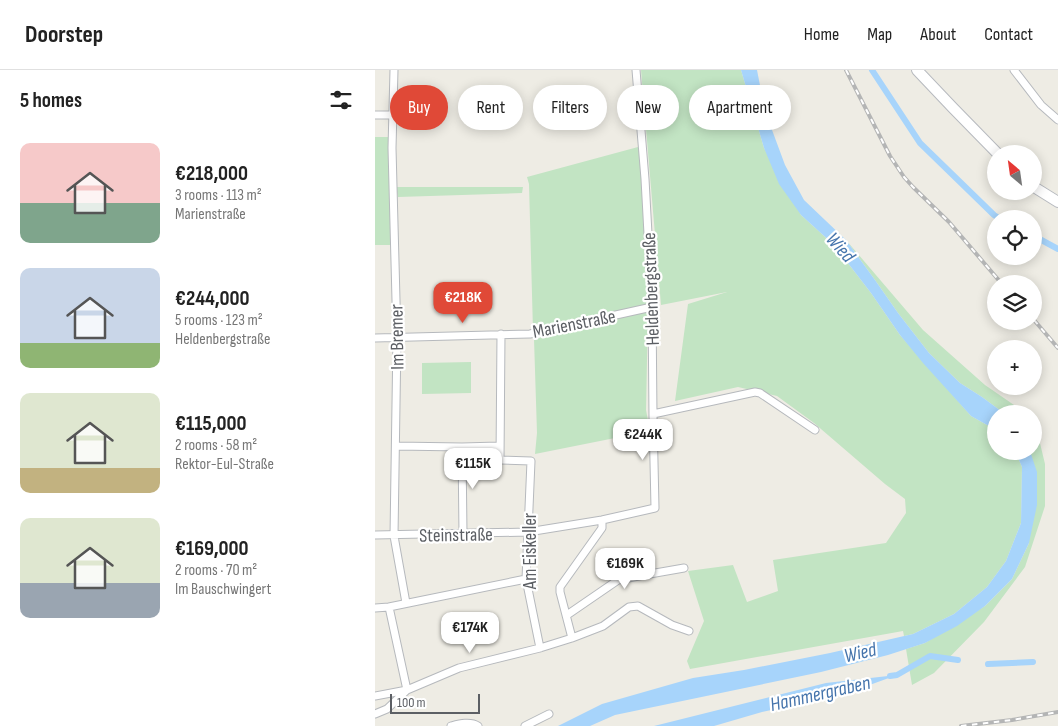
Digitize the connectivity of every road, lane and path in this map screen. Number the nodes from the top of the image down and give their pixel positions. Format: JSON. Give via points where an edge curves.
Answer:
{"nodes":[{"id":1,"x":394,"y":70,"type":"edge"},
{"id":2,"x":636,"y":70,"type":"edge"},
{"id":3,"x":917,"y":70,"type":"edge"},
{"id":4,"x":1014,"y":70,"type":"edge"},
{"id":5,"x":394,"y":85,"type":"edge"},
{"id":6,"x":375,"y":115,"type":"edge"},
{"id":7,"x":390,"y":115,"type":"edge"},
{"id":8,"x":1058,"y":120,"type":"edge"},
{"id":9,"x":393,"y":130,"type":"edge"},
{"id":10,"x":989,"y":145,"type":"edge"},
{"id":11,"x":1043,"y":193,"type":"edge"},
{"id":12,"x":1058,"y":202,"type":"edge"},
{"id":13,"x":653,"y":307,"type":"junction"},
{"id":14,"x":501,"y":334,"type":"junction"},
{"id":15,"x":375,"y":338,"type":"edge"},
{"id":16,"x":397,"y":338,"type":"junction"},
{"id":17,"x":653,"y":414,"type":"junction"},
{"id":18,"x":815,"y":430,"type":"dead end"},
{"id":19,"x":396,"y":446,"type":"junction"},
{"id":20,"x":499,"y":446,"type":"junction"},
{"id":21,"x":461,"y":447,"type":"junction"},
{"id":22,"x":655,"y":508,"type":"joint"},
{"id":23,"x":602,"y":520,"type":"junction"},
{"id":24,"x":528,"y":532,"type":"junction"},
{"id":25,"x":463,"y":534,"type":"junction"},
{"id":26,"x":375,"y":536,"type":"edge"},
{"id":27,"x":394,"y":536,"type":"junction"},
{"id":28,"x":684,"y":568,"type":"dead end"},
{"id":29,"x":526,"y":579,"type":"junction"},
{"id":30,"x":406,"y":603,"type":"junction"},
{"id":31,"x":389,"y":607,"type":"junction"},
{"id":32,"x":375,"y":608,"type":"edge"},
{"id":33,"x":567,"y":615,"type":"junction"},
{"id":34,"x":689,"y":631,"type":"dead end"},
{"id":35,"x":572,"y":638,"type":"junction"},
{"id":36,"x":539,"y":648,"type":"junction"},
{"id":37,"x":407,"y":690,"type":"junction"},
{"id":38,"x":375,"y":696,"type":"edge"},
{"id":39,"x":375,"y":714,"type":"edge"},
{"id":40,"x":549,"y":714,"type":"dead end"},
{"id":41,"x":451,"y":726,"type":"edge"},
{"id":42,"x":477,"y":726,"type":"edge"},
{"id":43,"x":525,"y":726,"type":"edge"}],
"edges":[{"from":1,"to":5,"type":"street","name":"Im Bremer"},
{"from":2,"to":13,"type":"street","name":"Heldenbergstraße"},
{"from":3,"to":10,"type":"main road"},
{"from":4,"to":8,"type":"street","via":[[1041,105]]},
{"from":6,"to":7,"type":"street"},
{"from":9,"to":16,"type":"street","name":"Im Bremer"},
{"from":11,"to":12,"type":"main road"},
{"from":13,"to":14,"type":"street","name":"Marienstraße","via":[[531,334]]},
{"from":13,"to":17,"type":"street","name":"Heldenbergstraße"},
{"from":14,"to":16,"type":"street","name":"Marienstraße"},
{"from":14,"to":20,"type":"street"},
{"from":15,"to":16,"type":"street","name":"Marienstraße"},
{"from":16,"to":19,"type":"street","name":"Im Bremer"},
{"from":17,"to":18,"type":"street","via":[[755,392]]},
{"from":17,"to":22,"type":"street","name":"Heldenbergstraße"},
{"from":19,"to":21,"type":"street"},
{"from":19,"to":27,"type":"street","name":"Im Bremer"},
{"from":20,"to":21,"type":"street"},
{"from":20,"to":24,"type":"street","name":"Am Eiskeller","via":[[500,460],[531,461]]},
{"from":21,"to":25,"type":"street"},
{"from":22,"to":23,"type":"street","name":"Steinstraße"},
{"from":23,"to":24,"type":"street","name":"Steinstraße"},
{"from":23,"to":33,"type":"street","via":[[602,528],[560,587]]},
{"from":24,"to":25,"type":"street","name":"Steinstraße"},
{"from":24,"to":29,"type":"street","name":"Am Eiskeller"},
{"from":25,"to":27,"type":"street","name":"Steinstraße"},
{"from":26,"to":27,"type":"street","name":"Steinstraße"},
{"from":27,"to":30,"type":"street","name":"Im Bremer"},
{"from":28,"to":33,"type":"street","via":[[619,580]]},
{"from":29,"to":30,"type":"street"},
{"from":29,"to":36,"type":"street","name":"Am Eiskeller"},
{"from":30,"to":31,"type":"street"},
{"from":31,"to":32,"type":"street"},
{"from":31,"to":37,"type":"street"},
{"from":33,"to":35,"type":"street"},
{"from":34,"to":35,"type":"street","via":[[638,606],[629,607],[603,626]]},
{"from":35,"to":36,"type":"street"},
{"from":36,"to":37,"type":"street","via":[[459,668]]},
{"from":37,"to":38,"type":"street"},
{"from":37,"to":39,"type":"street","via":[[387,709]]},
{"from":40,"to":43,"type":"street"},
{"from":41,"to":42,"type":"street","via":[[465,723]]}]}
